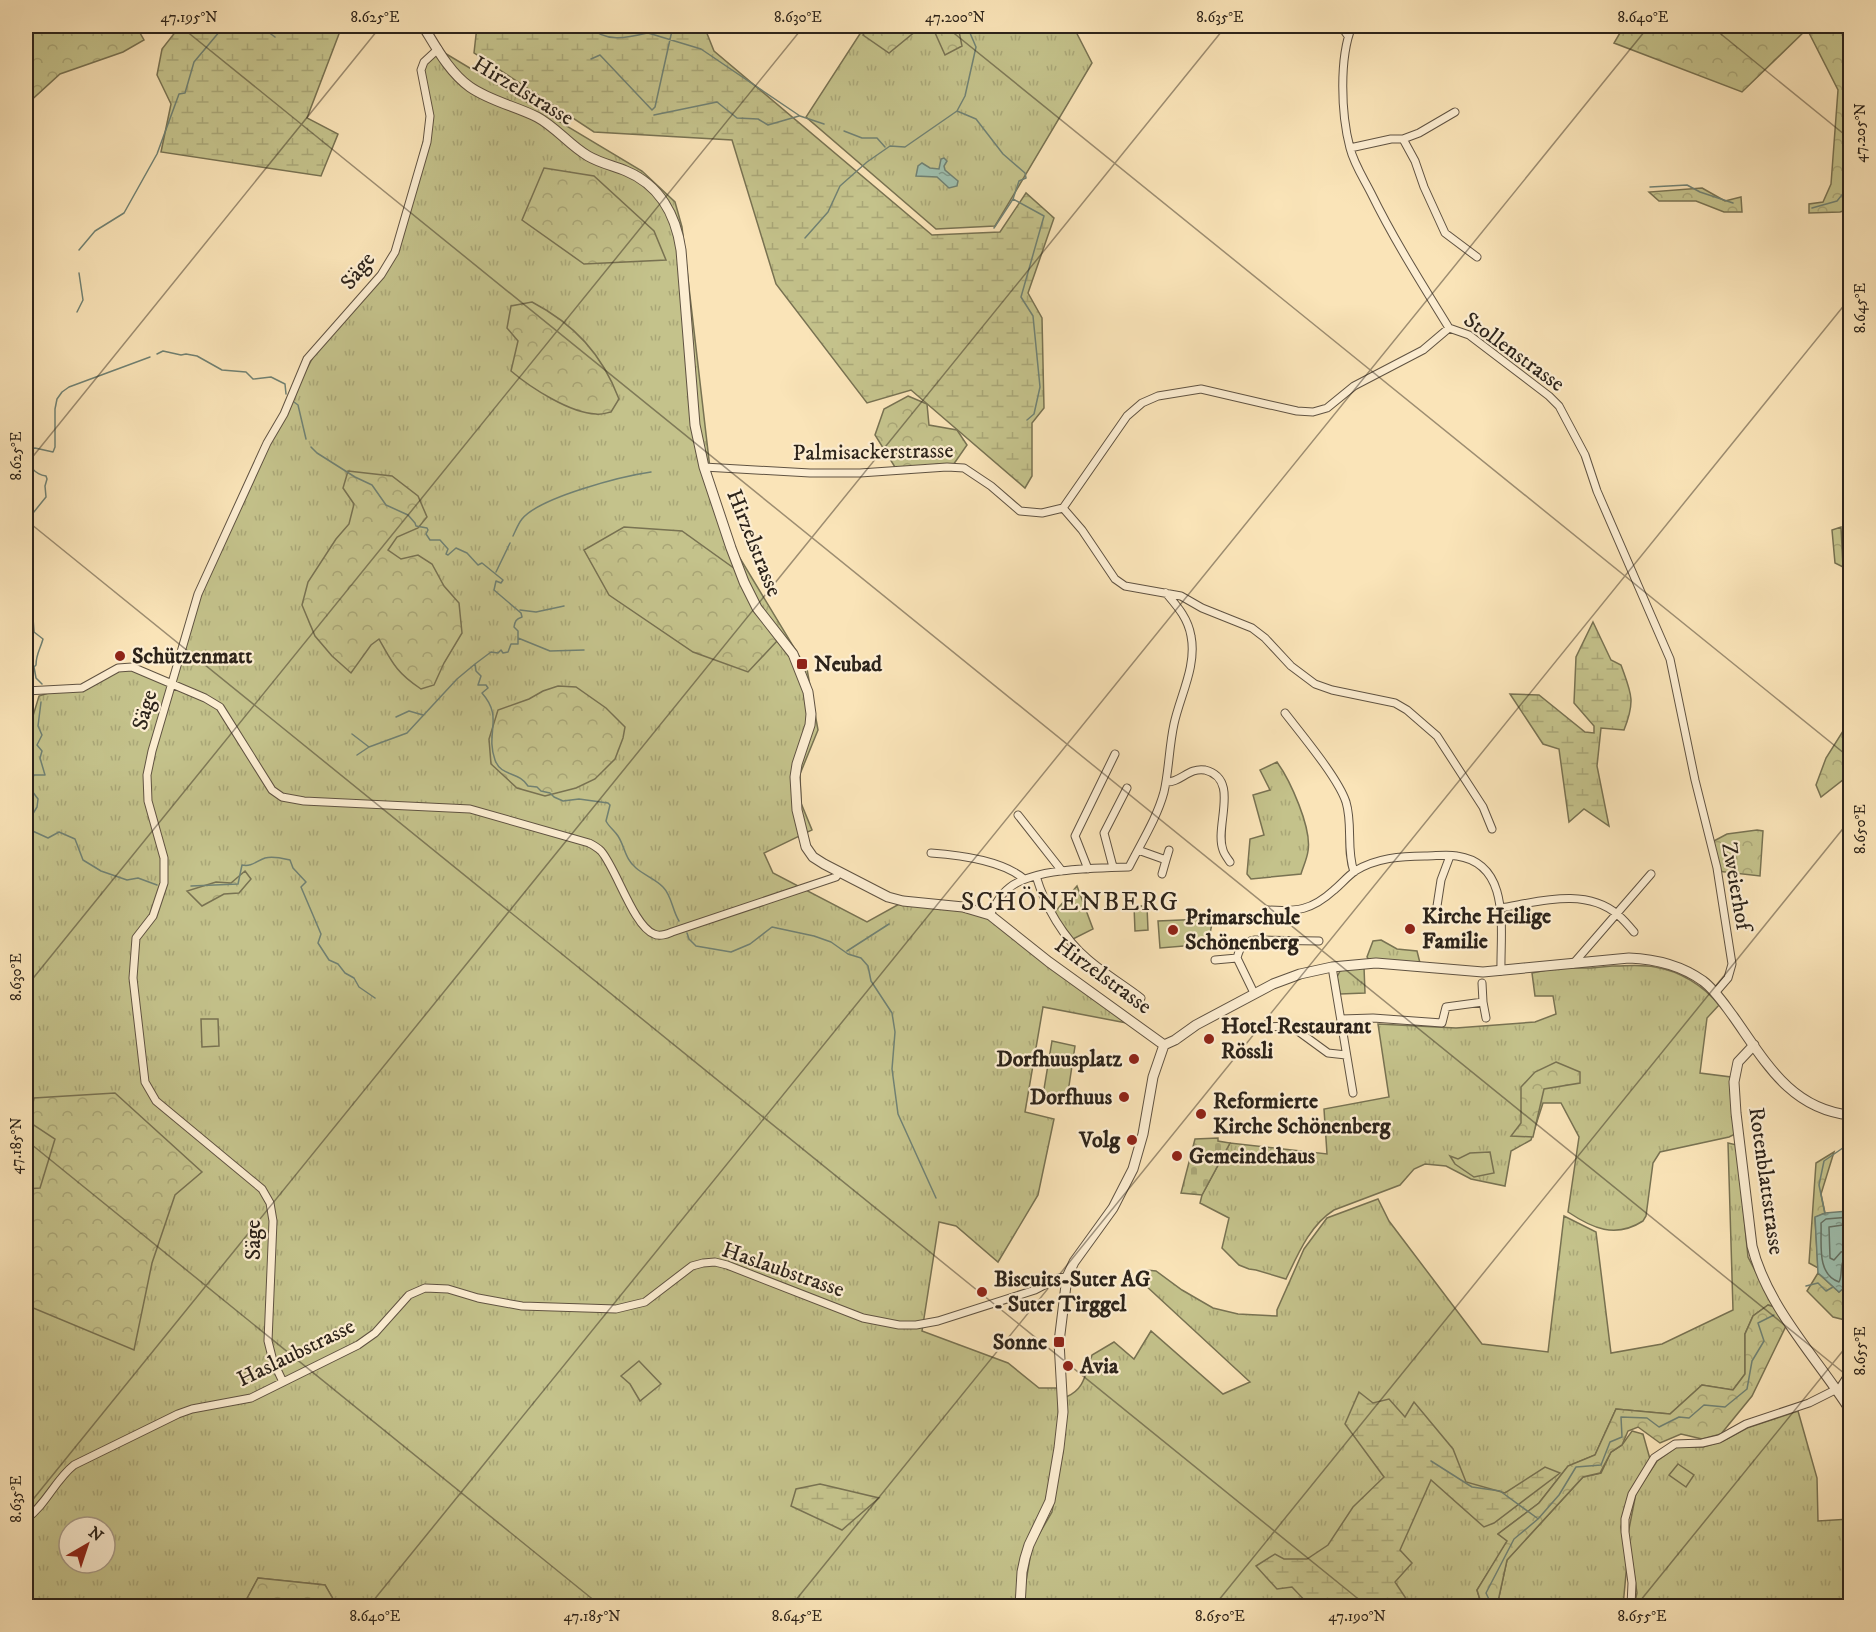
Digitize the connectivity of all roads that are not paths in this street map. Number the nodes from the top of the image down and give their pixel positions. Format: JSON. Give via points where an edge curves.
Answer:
{"nodes":[{"id":1,"x":423,"y":26,"type":"edge"},
{"id":2,"x":1341,"y":26,"type":"edge"},
{"id":3,"x":1352,"y":26,"type":"edge"},
{"id":4,"x":1348,"y":36,"type":"junction"},
{"id":5,"x":438,"y":49,"type":"junction"},
{"id":6,"x":1455,"y":112,"type":"dead end"},
{"id":7,"x":1403,"y":139,"type":"junction"},
{"id":8,"x":1350,"y":148,"type":"junction"},
{"id":9,"x":1477,"y":257,"type":"dead end"},
{"id":10,"x":1449,"y":328,"type":"junction"},
{"id":11,"x":704,"y":467,"type":"junction"},
{"id":12,"x":1063,"y":508,"type":"junction"},
{"id":13,"x":1166,"y":593,"type":"junction"},
{"id":14,"x":171,"y":684,"type":"junction"},
{"id":15,"x":26,"y":691,"type":"edge"},
{"id":16,"x":1286,"y":713,"type":"dead end"},
{"id":17,"x":1115,"y":754,"type":"dead end"},
{"id":18,"x":1695,"y":780,"type":"joint"},
{"id":19,"x":1166,"y":783,"type":"junction"},
{"id":20,"x":1127,"y":788,"type":"dead end"},
{"id":21,"x":1018,"y":815,"type":"dead end"},
{"id":22,"x":1492,"y":829,"type":"dead end"},
{"id":23,"x":1138,"y":850,"type":"junction"},
{"id":24,"x":1169,"y":850,"type":"dead end"},
{"id":25,"x":931,"y":853,"type":"dead end"},
{"id":26,"x":1450,"y":856,"type":"junction"},
{"id":27,"x":1166,"y":860,"type":"junction"},
{"id":28,"x":1230,"y":862,"type":"dead end"},
{"id":29,"x":1113,"y":867,"type":"junction"},
{"id":30,"x":1088,"y":869,"type":"junction"},
{"id":31,"x":1062,"y":871,"type":"junction"},
{"id":32,"x":1354,"y":872,"type":"junction"},
{"id":33,"x":839,"y":873,"type":"junction"},
{"id":34,"x":1162,"y":874,"type":"dead end"},
{"id":35,"x":1651,"y":874,"type":"dead end"},
{"id":36,"x":1036,"y":876,"type":"junction"},
{"id":37,"x":1024,"y":879,"type":"junction"},
{"id":38,"x":1437,"y":906,"type":"dead end"},
{"id":39,"x":1500,"y":909,"type":"junction"},
{"id":40,"x":1268,"y":910,"type":"dead end"},
{"id":41,"x":1617,"y":914,"type":"junction"},
{"id":42,"x":990,"y":915,"type":"junction"},
{"id":43,"x":1634,"y":932,"type":"dead end"},
{"id":44,"x":1319,"y":941,"type":"dead end"},
{"id":45,"x":1237,"y":958,"type":"junction"},
{"id":46,"x":1215,"y":960,"type":"dead end"},
{"id":47,"x":1573,"y":964,"type":"junction"},
{"id":48,"x":1332,"y":967,"type":"junction"},
{"id":49,"x":1501,"y":971,"type":"junction"},
{"id":50,"x":1482,"y":983,"type":"dead end"},
{"id":51,"x":1254,"y":993,"type":"junction"},
{"id":52,"x":1715,"y":993,"type":"junction"},
{"id":53,"x":1142,"y":998,"type":"dead end"},
{"id":54,"x":1484,"y":1002,"type":"junction"},
{"id":55,"x":1486,"y":1018,"type":"dead end"},
{"id":56,"x":1341,"y":1019,"type":"junction"},
{"id":57,"x":1260,"y":1027,"type":"dead end"},
{"id":58,"x":1164,"y":1045,"type":"junction"},
{"id":59,"x":1754,"y":1046,"type":"junction"},
{"id":60,"x":1346,"y":1055,"type":"junction"},
{"id":61,"x":1353,"y":1093,"type":"dead end"},
{"id":62,"x":1851,"y":1115,"type":"edge"},
{"id":63,"x":1068,"y":1277,"type":"junction"},
{"id":64,"x":1851,"y":1372,"type":"edge"},
{"id":65,"x":283,"y":1382,"type":"junction"},
{"id":66,"x":1837,"y":1390,"type":"junction"},
{"id":67,"x":1851,"y":1410,"type":"edge"},
{"id":68,"x":26,"y":1519,"type":"edge"},
{"id":69,"x":1020,"y":1606,"type":"edge"},
{"id":70,"x":1630,"y":1606,"type":"edge"}],
"edges":[{"from":1,"to":5,"type":"street","name":"Hirzelstrasse"},
{"from":2,"to":4,"type":"street"},
{"from":3,"to":4,"type":"street","name":"Stollenstrasse"},
{"from":4,"to":8,"type":"street","name":"Stollenstrasse","via":[[1344,86]]},
{"from":5,"to":11,"type":"street","name":"Hirzelstrasse","via":[[470,87],[537,117],[589,157],[638,178],[666,205],[681,250],[695,425]]},
{"from":5,"to":14,"type":"street","name":"Säge","via":[[421,70],[430,116],[427,142],[395,252],[381,275],[308,359],[198,594]]},
{"from":6,"to":7,"type":"street"},
{"from":7,"to":8,"type":"street"},
{"from":7,"to":9,"type":"street","via":[[1445,233]]},
{"from":8,"to":10,"type":"street","name":"Stollenstrasse","via":[[1389,230]]},
{"from":10,"to":12,"type":"street","via":[[1423,350],[1354,386],[1327,408],[1313,412],[1201,388],[1142,403],[1128,416]]},
{"from":10,"to":18,"type":"street","name":"Stollenstrasse","via":[[1469,335],[1549,396],[1573,430],[1670,659]]},
{"from":11,"to":12,"type":"street","name":"Palmisackerstrasse","via":[[850,473],[964,468],[1020,511],[1042,513]]},
{"from":11,"to":33,"type":"street","name":"Hirzelstrasse","via":[[744,582],[757,608],[788,645],[805,681],[811,714],[796,770],[797,810],[810,853]]},
{"from":12,"to":13,"type":"street","via":[[1115,579],[1125,586]]},
{"from":13,"to":19,"type":"street","via":[[1186,619],[1192,654],[1174,723]]},
{"from":13,"to":22,"type":"street","via":[[1252,628],[1315,684],[1395,703],[1407,710],[1437,736],[1483,807]]},
{"from":14,"to":15,"type":"street","via":[[132,667],[118,668],[82,688]]},
{"from":14,"to":33,"type":"street","via":[[220,707],[272,790],[282,797],[470,809],[589,843],[601,851],[636,914],[653,934],[672,932]]},
{"from":14,"to":65,"type":"street","name":"Säge","via":[[147,775],[148,801],[164,858],[164,883],[153,916],[136,938],[133,978],[145,1082],[156,1101],[262,1189],[270,1203],[273,1221],[268,1341]]},
{"from":16,"to":32,"type":"street","via":[[1345,800]]},
{"from":17,"to":30,"type":"street","via":[[1075,836]]},
{"from":18,"to":52,"type":"street","name":"Zweierhof","via":[[1717,868],[1732,964],[1728,978]]},
{"from":19,"to":23,"type":"street"},
{"from":19,"to":28,"type":"street","via":[[1194,770],[1205,770],[1221,781],[1221,836]]},
{"from":20,"to":29,"type":"street","via":[[1104,833]]},
{"from":21,"to":31,"type":"street"},
{"from":23,"to":27,"type":"street"},
{"from":23,"to":29,"type":"street","via":[[1129,867]]},
{"from":24,"to":27,"type":"street"},
{"from":25,"to":37,"type":"street","via":[[979,860],[1015,871]]},
{"from":26,"to":32,"type":"street","via":[[1401,856],[1377,861]]},
{"from":26,"to":38,"type":"street"},
{"from":26,"to":39,"type":"street","via":[[1475,861],[1489,871],[1498,890]]},
{"from":27,"to":34,"type":"street"},
{"from":29,"to":30,"type":"street"},
{"from":30,"to":31,"type":"street"},
{"from":31,"to":36,"type":"street"},
{"from":32,"to":40,"type":"street","via":[[1321,902],[1308,908]]},
{"from":33,"to":42,"type":"street","name":"Hirzelstrasse","via":[[888,897],[963,907]]},
{"from":35,"to":41,"type":"street"},
{"from":36,"to":37,"type":"street"},
{"from":36,"to":53,"type":"street","via":[[1048,905],[1073,944],[1087,959]]},
{"from":37,"to":42,"type":"street","via":[[1007,889]]},
{"from":39,"to":41,"type":"street","via":[[1560,899],[1584,900]]},
{"from":39,"to":49,"type":"street"},
{"from":41,"to":43,"type":"street"},
{"from":41,"to":47,"type":"street"},
{"from":42,"to":58,"type":"street","name":"Hirzelstrasse"},
{"from":44,"to":45,"type":"street","via":[[1245,942]]},
{"from":45,"to":46,"type":"street"},
{"from":45,"to":51,"type":"street"},
{"from":47,"to":49,"type":"street"},
{"from":47,"to":52,"type":"street","via":[[1629,958],[1656,960],[1697,978]]},
{"from":48,"to":49,"type":"street","via":[[1376,963],[1463,972]]},
{"from":48,"to":51,"type":"street","via":[[1300,974]]},
{"from":48,"to":56,"type":"street"},
{"from":50,"to":54,"type":"street"},
{"from":51,"to":58,"type":"street"},
{"from":52,"to":59,"type":"street"},
{"from":54,"to":55,"type":"street"},
{"from":54,"to":56,"type":"street","via":[[1446,1007],[1442,1023],[1373,1017]]},
{"from":56,"to":60,"type":"street"},
{"from":57,"to":60,"type":"street","via":[[1291,1026],[1328,1053]]},
{"from":58,"to":63,"type":"street","via":[[1133,1169]]},
{"from":59,"to":62,"type":"street","via":[[1792,1092],[1822,1109]]},
{"from":59,"to":66,"type":"street","name":"Rotenblattstrasse","via":[[1738,1062],[1734,1082],[1752,1246],[1766,1286]]},
{"from":60,"to":61,"type":"street"},
{"from":63,"to":65,"type":"street","name":"Haslaubstrasse","via":[[916,1325],[863,1318],[715,1262],[692,1266],[645,1302],[616,1309],[522,1306],[448,1289],[425,1288],[409,1295],[369,1338]]},
{"from":63,"to":69,"type":"street","via":[[1059,1342],[1063,1412],[1054,1485],[1025,1558]]},
{"from":64,"to":66,"type":"street"},
{"from":65,"to":68,"type":"street","name":"Haslaubstrasse","via":[[240,1401],[178,1414],[80,1461],[62,1475]]},
{"from":66,"to":67,"type":"street","name":"Rotenblattstrasse"},
{"from":66,"to":70,"type":"street","via":[[1719,1438],[1675,1444],[1654,1458],[1632,1494],[1625,1519],[1632,1583]]}]}
